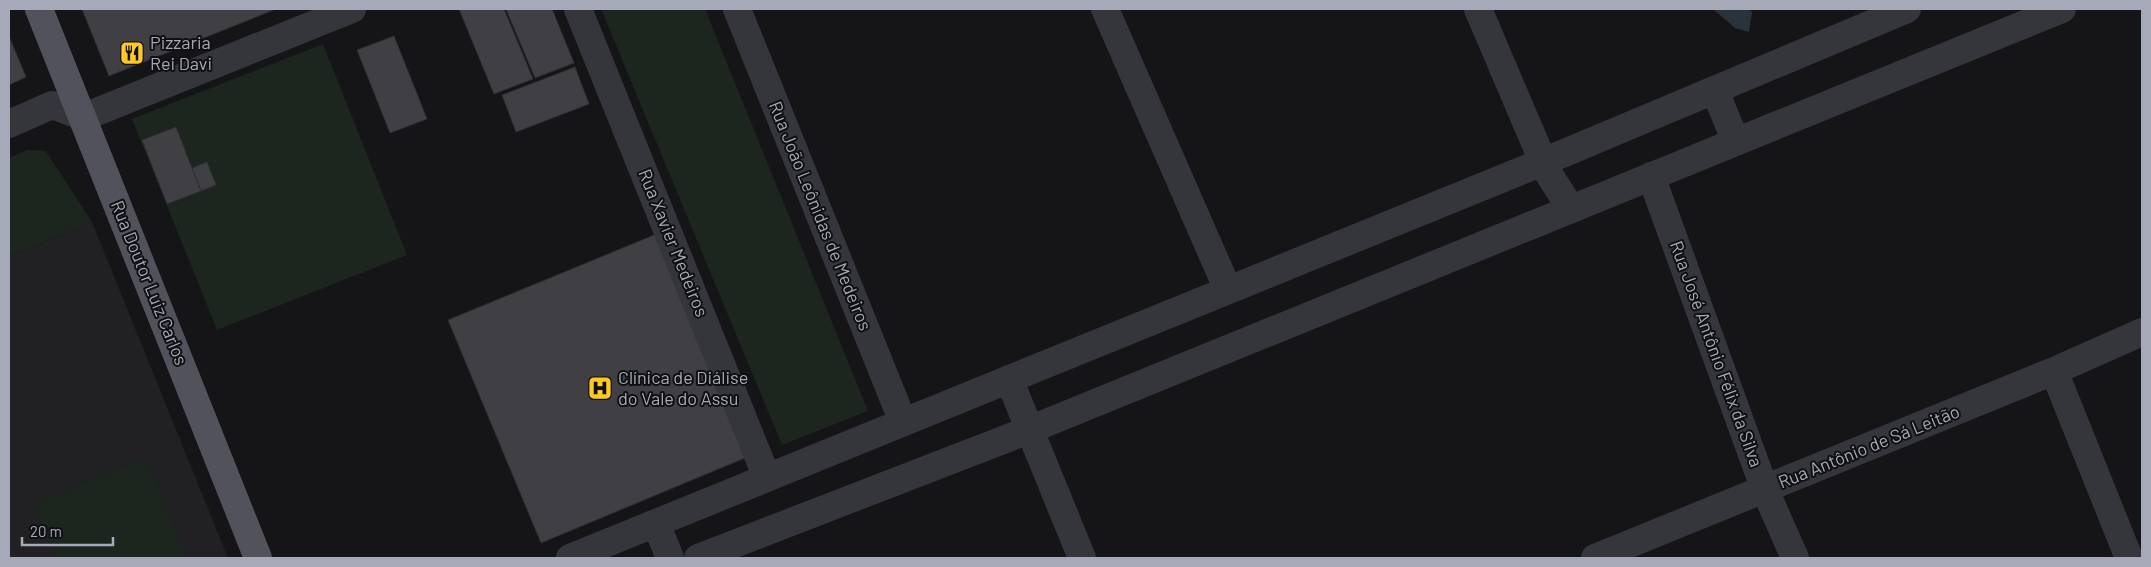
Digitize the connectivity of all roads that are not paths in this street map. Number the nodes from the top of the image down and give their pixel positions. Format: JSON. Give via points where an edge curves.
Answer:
{"nodes":[{"id":1,"x":39,"y":9,"type":"edge"},
{"id":2,"x":352,"y":9,"type":"edge"},
{"id":3,"x":578,"y":9,"type":"edge"},
{"id":4,"x":738,"y":9,"type":"edge"},
{"id":5,"x":1105,"y":9,"type":"edge"},
{"id":6,"x":1478,"y":9,"type":"edge"},
{"id":7,"x":1908,"y":9,"type":"edge"},
{"id":8,"x":2062,"y":9,"type":"edge"},
{"id":9,"x":1853,"y":20,"type":"edge"},
{"id":10,"x":1715,"y":91,"type":"junction"},
{"id":11,"x":84,"y":117,"type":"junction"},
{"id":12,"x":9,"y":124,"type":"edge"},
{"id":13,"x":1736,"y":142,"type":"junction"},
{"id":14,"x":1543,"y":162,"type":"junction"},
{"id":15,"x":1651,"y":176,"type":"junction"},
{"id":16,"x":1571,"y":209,"type":"junction"},
{"id":17,"x":1228,"y":290,"type":"junction"},
{"id":18,"x":2142,"y":332,"type":"edge"},
{"id":19,"x":2054,"y":371,"type":"junction"},
{"id":20,"x":1009,"y":379,"type":"junction"},
{"id":21,"x":904,"y":422,"type":"junction"},
{"id":22,"x":1030,"y":430,"type":"junction"},
{"id":23,"x":767,"y":478,"type":"junction"},
{"id":24,"x":1765,"y":490,"type":"junction"},
{"id":25,"x":656,"y":523,"type":"junction"},
{"id":26,"x":258,"y":558,"type":"edge"},
{"id":27,"x":570,"y":558,"type":"edge"},
{"id":28,"x":670,"y":558,"type":"edge"},
{"id":29,"x":698,"y":558,"type":"edge"},
{"id":30,"x":1082,"y":558,"type":"edge"},
{"id":31,"x":1595,"y":558,"type":"edge"},
{"id":32,"x":1795,"y":558,"type":"edge"},
{"id":33,"x":2129,"y":558,"type":"edge"}],
"edges":[{"from":1,"to":11,"type":"main road","name":"Rua Doutor Luiz Carlos"},
{"from":2,"to":11,"type":"street"},
{"from":3,"to":23,"type":"street","name":"Rua Xavier Medeiros"},
{"from":4,"to":21,"type":"street","name":"Rua João Leônidas de Medeiros"},
{"from":5,"to":17,"type":"street"},
{"from":6,"to":14,"type":"street"},
{"from":7,"to":9,"type":"street"},
{"from":8,"to":13,"type":"street"},
{"from":9,"to":10,"type":"street"},
{"from":10,"to":13,"type":"street"},
{"from":10,"to":14,"type":"street"},
{"from":11,"to":12,"type":"street","via":[[52,105]]},
{"from":11,"to":26,"type":"main road","name":"Rua Doutor Luiz Carlos"},
{"from":13,"to":15,"type":"street"},
{"from":14,"to":16,"type":"street"},
{"from":14,"to":17,"type":"street"},
{"from":15,"to":16,"type":"street"},
{"from":15,"to":24,"type":"street","name":"Rua José Antônio Félix da Silva"},
{"from":16,"to":22,"type":"street"},
{"from":17,"to":20,"type":"street"},
{"from":18,"to":19,"type":"street","name":"Rua Antônio de Sá Leitão"},
{"from":19,"to":24,"type":"street","name":"Rua Antônio de Sá Leitão"},
{"from":19,"to":33,"type":"street"},
{"from":20,"to":21,"type":"street"},
{"from":20,"to":22,"type":"street"},
{"from":21,"to":23,"type":"street"},
{"from":22,"to":29,"type":"street"},
{"from":22,"to":30,"type":"street"},
{"from":23,"to":25,"type":"street"},
{"from":24,"to":31,"type":"street","name":"Rua Antônio de Sá Leitão"},
{"from":24,"to":32,"type":"street","name":"Rua José Antônio Félix da Silva"},
{"from":25,"to":27,"type":"street"},
{"from":25,"to":28,"type":"street"}]}
